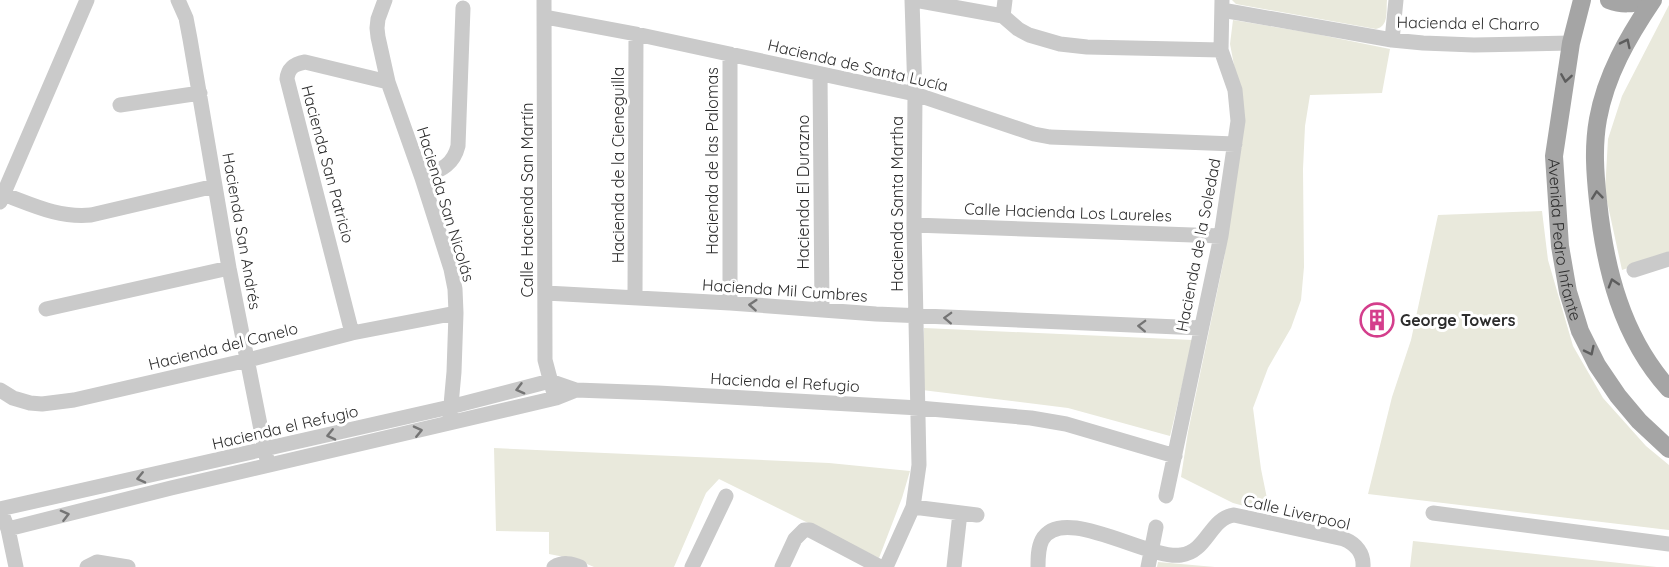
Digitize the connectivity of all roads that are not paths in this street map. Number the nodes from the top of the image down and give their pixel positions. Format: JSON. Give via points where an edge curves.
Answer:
{"nodes":[{"id":1,"x":87,"y":0,"type":"edge"},
{"id":2,"x":385,"y":0,"type":"edge"},
{"id":3,"x":544,"y":0,"type":"edge"},
{"id":4,"x":914,"y":0,"type":"edge"},
{"id":5,"x":1005,"y":0,"type":"edge"},
{"id":6,"x":1396,"y":0,"type":"edge"},
{"id":7,"x":1582,"y":0,"type":"edge"},
{"id":8,"x":1609,"y":0,"type":"edge"},
{"id":9,"x":1646,"y":0,"type":"edge"},
{"id":10,"x":1653,"y":0,"type":"edge"},
{"id":11,"x":180,"y":1,"type":"edge"},
{"id":12,"x":1222,"y":5,"type":"edge"},
{"id":13,"x":463,"y":8,"type":"dead end"},
{"id":14,"x":1003,"y":16,"type":"junction"},
{"id":15,"x":545,"y":17,"type":"junction"},
{"id":16,"x":636,"y":34,"type":"junction"},
{"id":17,"x":1392,"y":40,"type":"junction"},
{"id":18,"x":1571,"y":43,"type":"junction"},
{"id":19,"x":1221,"y":50,"type":"junction"},
{"id":20,"x":730,"y":54,"type":"junction"},
{"id":21,"x":820,"y":74,"type":"junction"},
{"id":22,"x":388,"y":82,"type":"junction"},
{"id":23,"x":200,"y":93,"type":"junction"},
{"id":24,"x":915,"y":93,"type":"junction"},
{"id":25,"x":120,"y":105,"type":"dead end"},
{"id":26,"x":1235,"y":144,"type":"junction"},
{"id":27,"x":422,"y":178,"type":"junction"},
{"id":28,"x":215,"y":186,"type":"junction"},
{"id":29,"x":2,"y":198,"type":"edge"},
{"id":30,"x":914,"y":225,"type":"junction"},
{"id":31,"x":1221,"y":236,"type":"junction"},
{"id":32,"x":1669,"y":259,"type":"edge"},
{"id":33,"x":229,"y":268,"type":"junction"},
{"id":34,"x":1634,"y":270,"type":"dead end"},
{"id":35,"x":546,"y":293,"type":"junction"},
{"id":36,"x":634,"y":297,"type":"junction"},
{"id":37,"x":730,"y":303,"type":"junction"},
{"id":38,"x":46,"y":309,"type":"dead end"},
{"id":39,"x":822,"y":310,"type":"junction"},
{"id":40,"x":456,"y":313,"type":"junction"},
{"id":41,"x":916,"y":316,"type":"junction"},
{"id":42,"x":1201,"y":328,"type":"junction"},
{"id":43,"x":352,"y":333,"type":"junction"},
{"id":44,"x":248,"y":360,"type":"junction"},
{"id":45,"x":550,"y":381,"type":"junction"},
{"id":46,"x":1669,"y":389,"type":"edge"},
{"id":47,"x":0,"y":390,"type":"edge"},
{"id":48,"x":576,"y":390,"type":"junction"},
{"id":49,"x":556,"y":399,"type":"junction"},
{"id":50,"x":450,"y":407,"type":"junction"},
{"id":51,"x":919,"y":408,"type":"junction"},
{"id":52,"x":450,"y":423,"type":"junction"},
{"id":53,"x":1669,"y":449,"type":"edge"},
{"id":54,"x":265,"y":450,"type":"junction"},
{"id":55,"x":1175,"y":456,"type":"junction"},
{"id":56,"x":268,"y":466,"type":"junction"},
{"id":57,"x":726,"y":496,"type":"dead end"},
{"id":58,"x":1166,"y":496,"type":"dead end"},
{"id":59,"x":913,"y":507,"type":"junction"},
{"id":60,"x":0,"y":509,"type":"edge"},
{"id":61,"x":960,"y":513,"type":"junction"},
{"id":62,"x":1433,"y":513,"type":"dead end"},
{"id":63,"x":977,"y":515,"type":"dead end"},
{"id":64,"x":1156,"y":527,"type":"dead end"},
{"id":65,"x":8,"y":529,"type":"junction"},
{"id":66,"x":1669,"y":544,"type":"edge"},
{"id":67,"x":1151,"y":551,"type":"junction"},
{"id":68,"x":16,"y":567,"type":"edge"},
{"id":69,"x":87,"y":567,"type":"edge"},
{"id":70,"x":128,"y":567,"type":"edge"},
{"id":71,"x":554,"y":567,"type":"edge"},
{"id":72,"x":580,"y":567,"type":"edge"},
{"id":73,"x":692,"y":567,"type":"edge"},
{"id":74,"x":782,"y":567,"type":"edge"},
{"id":75,"x":879,"y":567,"type":"edge"},
{"id":76,"x":886,"y":567,"type":"edge"},
{"id":77,"x":954,"y":567,"type":"edge"},
{"id":78,"x":1038,"y":567,"type":"edge"},
{"id":79,"x":1148,"y":567,"type":"edge"},
{"id":80,"x":1363,"y":567,"type":"edge"}],
"edges":[{"from":1,"to":29,"type":"street"},
{"from":2,"to":22,"type":"street","name":"Hacienda San Nicolás","via":[[377,28]]},
{"from":3,"to":15,"type":"street","name":"Calle Hacienda San Martín"},
{"from":4,"to":14,"type":"street"},
{"from":4,"to":24,"type":"street","name":"Hacienda Santa Martha"},
{"from":5,"to":14,"type":"street"},
{"from":6,"to":17,"type":"street"},
{"from":7,"to":18,"type":"main road","name":"Avenida Pedro Infante"},
{"from":8,"to":9,"type":"main road","via":[[1632,4]]},
{"from":46,"to":10,"type":"main road","one_way":true,"via":[[1638,347],[1622,315],[1601,231],[1594,159],[1598,117],[1607,86],[1632,30]]},
{"from":11,"to":23,"type":"street","name":"Hacienda San Andrés"},
{"from":12,"to":17,"type":"street","name":"Hacienda el Charro"},
{"from":12,"to":19,"type":"street","name":"Hacienda de la Soledad"},
{"from":13,"to":27,"type":"street","via":[[456,155],[449,164]]},
{"from":14,"to":19,"type":"street","via":[[1029,35],[1060,44]]},
{"from":15,"to":16,"type":"street","name":"Hacienda de Santa Lucía"},
{"from":15,"to":35,"type":"street","name":"Calle Hacienda San Martín"},
{"from":16,"to":20,"type":"street","name":"Hacienda de Santa Lucía"},
{"from":16,"to":36,"type":"street","name":"Hacienda de la Cieneguilla"},
{"from":17,"to":18,"type":"street","name":"Hacienda el Charro","via":[[1474,45]]},
{"from":18,"to":53,"type":"main road","name":"Avenida Pedro Infante","one_way":true,"via":[[1554,156],[1560,246],[1568,292],[1580,331],[1597,365],[1617,396]]},
{"from":19,"to":26,"type":"street","name":"Hacienda de la Soledad","via":[[1237,98]]},
{"from":20,"to":21,"type":"street","name":"Hacienda de Santa Lucía"},
{"from":20,"to":37,"type":"street","name":"Hacienda de las Palomas"},
{"from":21,"to":24,"type":"street","name":"Hacienda de Santa Lucía"},
{"from":21,"to":39,"type":"street","name":"Hacienda El Durazno"},
{"from":22,"to":27,"type":"street","name":"Hacienda San Nicolás"},
{"from":22,"to":43,"type":"street","name":"Hacienda San Patricio","via":[[305,62],[288,72]]},
{"from":23,"to":25,"type":"street"},
{"from":23,"to":28,"type":"street","name":"Hacienda San Andrés"},
{"from":24,"to":26,"type":"street","name":"Hacienda de Santa Lucía","via":[[1050,137]]},
{"from":24,"to":30,"type":"street","name":"Hacienda Santa Martha"},
{"from":26,"to":31,"type":"street","name":"Hacienda de la Soledad"},
{"from":27,"to":40,"type":"street","name":"Hacienda San Nicolás","via":[[451,269]]},
{"from":28,"to":29,"type":"street","via":[[78,216]]},
{"from":28,"to":33,"type":"street","name":"Hacienda San Andrés"},
{"from":30,"to":31,"type":"street","name":"Calle Hacienda Los Laureles"},
{"from":30,"to":41,"type":"street","name":"Hacienda Santa Martha"},
{"from":31,"to":42,"type":"street","name":"Hacienda de la Soledad"},
{"from":32,"to":34,"type":"street"},
{"from":33,"to":38,"type":"street"},
{"from":33,"to":44,"type":"street","name":"Hacienda San Andrés"},
{"from":35,"to":36,"type":"street","name":"Hacienda Mil Cumbres"},
{"from":35,"to":45,"type":"street","name":"Calle Hacienda San Martín","via":[[545,360]]},
{"from":36,"to":37,"type":"street","name":"Hacienda Mil Cumbres"},
{"from":39,"to":37,"type":"street","name":"Hacienda Mil Cumbres","one_way":true},
{"from":39,"to":41,"type":"street","name":"Hacienda Mil Cumbres"},
{"from":40,"to":43,"type":"street","name":"Hacienda del Canelo"},
{"from":40,"to":50,"type":"street","name":"Hacienda San Nicolás"},
{"from":42,"to":41,"type":"street","name":"Hacienda Mil Cumbres","one_way":true},
{"from":41,"to":51,"type":"street","name":"Hacienda Santa Martha"},
{"from":42,"to":55,"type":"street","name":"Hacienda de la Soledad"},
{"from":43,"to":44,"type":"street","name":"Hacienda del Canelo"},
{"from":44,"to":47,"type":"street","name":"Hacienda del Canelo","via":[[57,403],[30,403]]},
{"from":44,"to":54,"type":"street","name":"Hacienda San Andrés"},
{"from":45,"to":48,"type":"street","name":"Hacienda el Refugio"},
{"from":45,"to":49,"type":"street","name":"Calle Hacienda San Martín"},
{"from":45,"to":50,"type":"street","name":"Hacienda el Refugio","one_way":true},
{"from":48,"to":49,"type":"street","name":"Hacienda el Refugio"},
{"from":48,"to":51,"type":"street","name":"Hacienda el Refugio"},
{"from":49,"to":52,"type":"street","name":"Hacienda el Refugio"},
{"from":50,"to":52,"type":"street","name":"Hacienda San Nicolás"},
{"from":50,"to":54,"type":"street","name":"Hacienda el Refugio","one_way":true},
{"from":51,"to":55,"type":"street","via":[[1066,424]]},
{"from":51,"to":59,"type":"street","name":"Hacienda Santa Martha","via":[[919,465]]},
{"from":56,"to":52,"type":"street","name":"Hacienda el Refugio","one_way":true},
{"from":54,"to":56,"type":"street","name":"Hacienda San Andrés"},
{"from":54,"to":60,"type":"street","name":"Hacienda el Refugio","one_way":true},
{"from":55,"to":58,"type":"street","name":"Hacienda de la Soledad"},
{"from":65,"to":56,"type":"street","name":"Hacienda el Refugio","one_way":true},
{"from":57,"to":73,"type":"street"},
{"from":59,"to":61,"type":"street"},
{"from":59,"to":76,"type":"street","name":"Hacienda Santa Martha"},
{"from":60,"to":65,"type":"street"},
{"from":61,"to":63,"type":"street"},
{"from":61,"to":77,"type":"street"},
{"from":62,"to":66,"type":"street"},
{"from":64,"to":67,"type":"street"},
{"from":65,"to":68,"type":"street"},
{"from":67,"to":78,"type":"street","name":"Calle Liverpool","via":[[1090,530],[1059,527],[1043,538]]},
{"from":67,"to":79,"type":"street"},
{"from":67,"to":80,"type":"street","name":"Calle Liverpool","via":[[1175,556],[1192,552],[1223,518],[1234,515],[1344,539],[1361,553]]},
{"from":69,"to":70,"type":"street","via":[[97,562]]},
{"from":71,"to":72,"type":"street","via":[[567,563]]},
{"from":74,"to":75,"type":"street","via":[[795,539],[804,530],[815,532]]}]}
